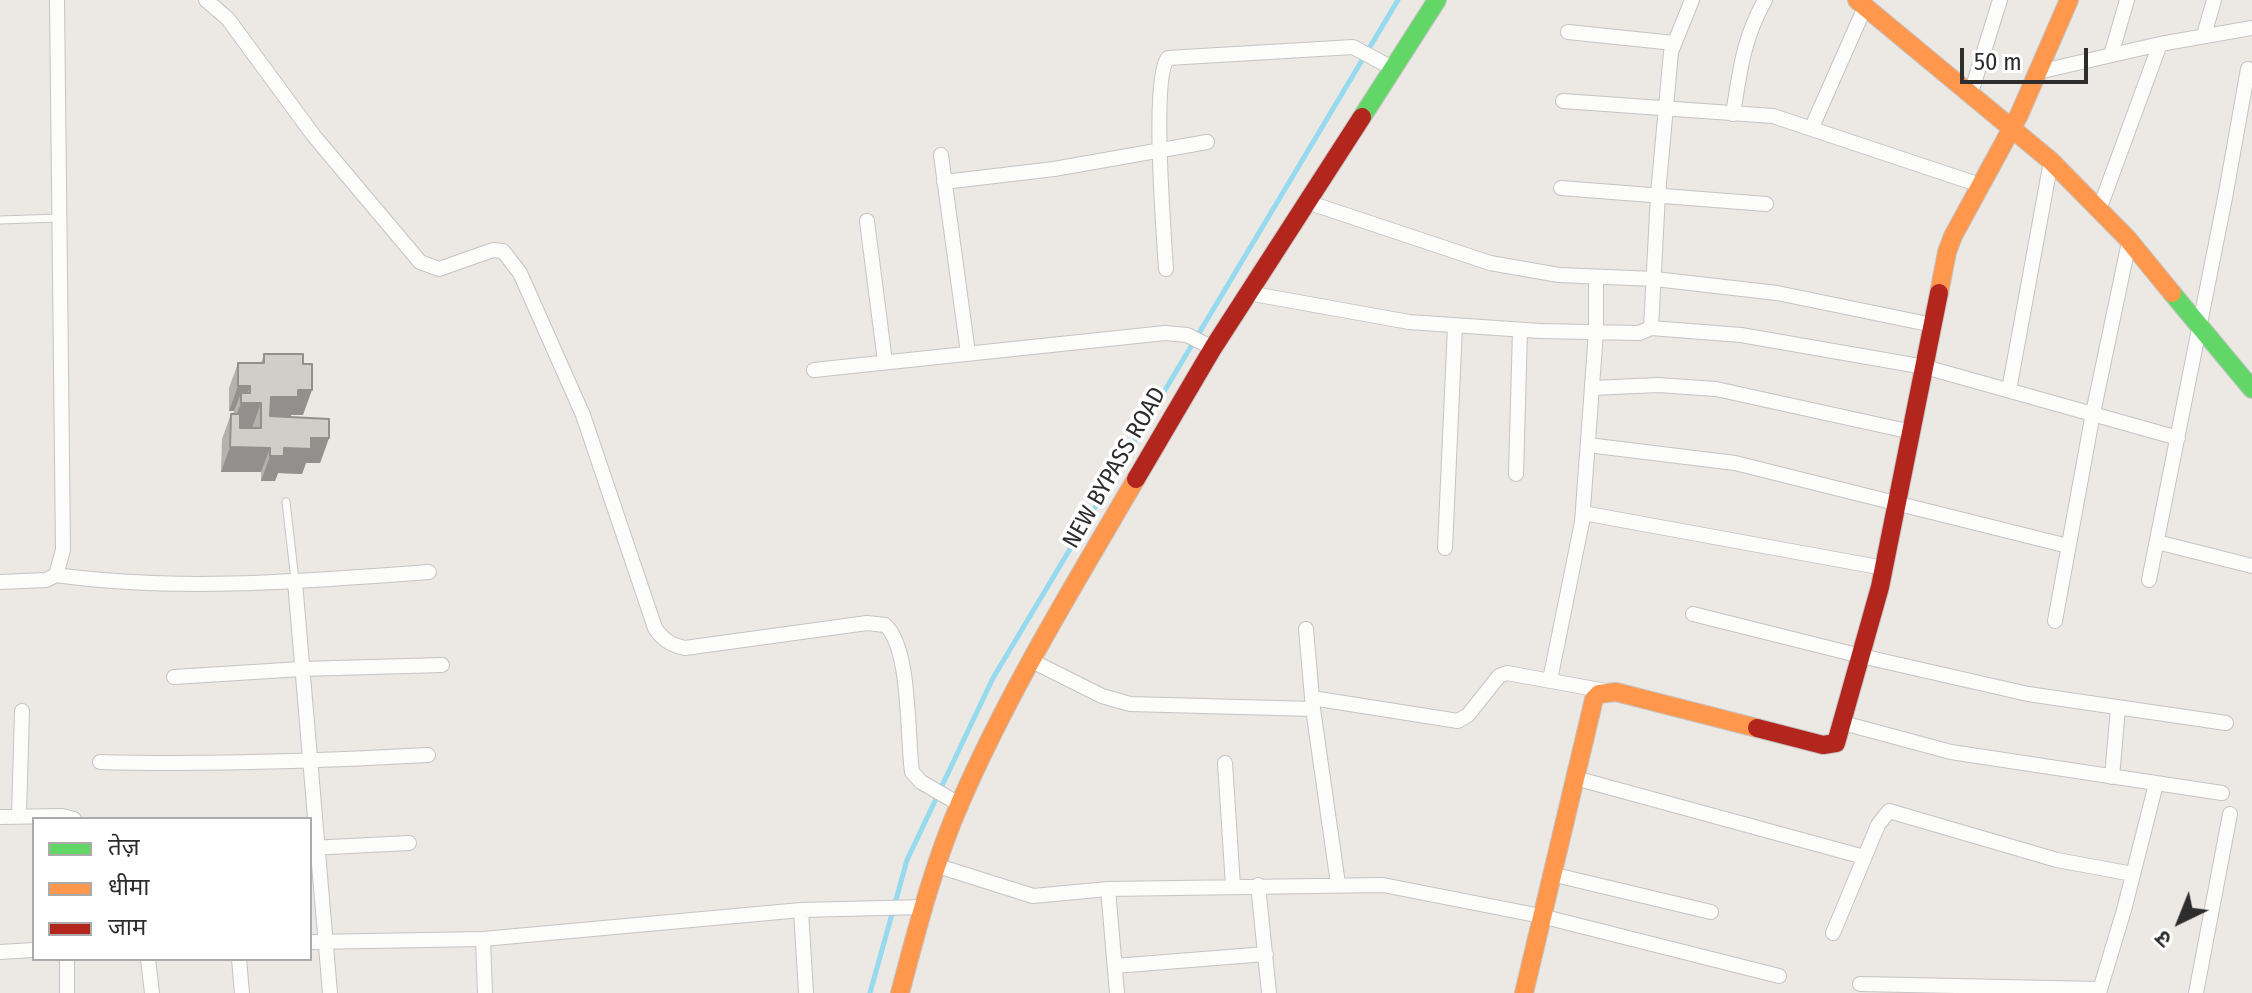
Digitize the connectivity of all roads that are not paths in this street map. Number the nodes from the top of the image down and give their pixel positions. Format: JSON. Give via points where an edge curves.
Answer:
{"nodes":[{"id":1,"x":57,"y":0,"type":"edge"},
{"id":2,"x":206,"y":0,"type":"edge"},
{"id":3,"x":1437,"y":0,"type":"edge"},
{"id":4,"x":1692,"y":0,"type":"edge"},
{"id":5,"x":1765,"y":0,"type":"edge"},
{"id":6,"x":2000,"y":0,"type":"edge"},
{"id":7,"x":2069,"y":0,"type":"edge"},
{"id":8,"x":2127,"y":0,"type":"edge"},
{"id":9,"x":2214,"y":0,"type":"edge"},
{"id":10,"x":1861,"y":3,"type":"edge"},
{"id":11,"x":2252,"y":28,"type":"edge"},
{"id":12,"x":1568,"y":32,"type":"dead end"},
{"id":13,"x":2204,"y":35,"type":"junction"},
{"id":14,"x":1674,"y":43,"type":"junction"},
{"id":15,"x":2160,"y":44,"type":"junction"},
{"id":16,"x":2111,"y":55,"type":"junction"},
{"id":17,"x":1394,"y":69,"type":"junction"},
{"id":18,"x":2248,"y":69,"type":"dead end"},
{"id":19,"x":2038,"y":72,"type":"junction"},
{"id":20,"x":1970,"y":96,"type":"junction"},
{"id":21,"x":1563,"y":101,"type":"dead end"},
{"id":22,"x":1666,"y":106,"type":"junction"},
{"id":23,"x":1733,"y":114,"type":"junction"},
{"id":24,"x":1812,"y":127,"type":"junction"},
{"id":25,"x":2012,"y":129,"type":"junction"},
{"id":26,"x":1207,"y":142,"type":"dead end"},
{"id":27,"x":1160,"y":150,"type":"junction"},
{"id":28,"x":941,"y":155,"type":"dead end"},
{"id":29,"x":2051,"y":161,"type":"junction"},
{"id":30,"x":944,"y":182,"type":"junction"},
{"id":31,"x":1980,"y":185,"type":"junction"},
{"id":32,"x":1561,"y":188,"type":"dead end"},
{"id":33,"x":1658,"y":194,"type":"junction"},
{"id":34,"x":1307,"y":202,"type":"junction"},
{"id":35,"x":1766,"y":204,"type":"dead end"},
{"id":36,"x":2099,"y":210,"type":"junction"},
{"id":37,"x":61,"y":218,"type":"junction"},
{"id":38,"x":0,"y":220,"type":"edge"},
{"id":39,"x":867,"y":221,"type":"dead end"},
{"id":40,"x":2129,"y":242,"type":"junction"},
{"id":41,"x":1166,"y":269,"type":"dead end"},
{"id":42,"x":1596,"y":277,"type":"junction"},
{"id":43,"x":1655,"y":279,"type":"junction"},
{"id":44,"x":1248,"y":293,"type":"junction"},
{"id":45,"x":1933,"y":325,"type":"junction"},
{"id":46,"x":1455,"y":326,"type":"junction"},
{"id":47,"x":2198,"y":326,"type":"junction"},
{"id":48,"x":1651,"y":328,"type":"junction"},
{"id":49,"x":1520,"y":330,"type":"junction"},
{"id":50,"x":1596,"y":332,"type":"junction"},
{"id":51,"x":1200,"y":342,"type":"junction"},
{"id":52,"x":968,"y":353,"type":"junction"},
{"id":53,"x":885,"y":362,"type":"junction"},
{"id":54,"x":1925,"y":367,"type":"junction"},
{"id":55,"x":814,"y":370,"type":"dead end"},
{"id":56,"x":1592,"y":388,"type":"junction"},
{"id":57,"x":2252,"y":389,"type":"edge"},
{"id":58,"x":2009,"y":390,"type":"junction"},
{"id":59,"x":2093,"y":413,"type":"junction"},
{"id":60,"x":1912,"y":432,"type":"junction"},
{"id":61,"x":2178,"y":438,"type":"junction"},
{"id":62,"x":1588,"y":445,"type":"junction"},
{"id":63,"x":1516,"y":474,"type":"dead end"},
{"id":64,"x":286,"y":502,"type":"dead end"},
{"id":65,"x":1899,"y":502,"type":"junction"},
{"id":66,"x":1583,"y":513,"type":"junction"},
{"id":67,"x":2157,"y":542,"type":"junction"},
{"id":68,"x":2068,"y":546,"type":"junction"},
{"id":69,"x":1445,"y":548,"type":"dead end"},
{"id":70,"x":2252,"y":566,"type":"edge"},
{"id":71,"x":1884,"y":568,"type":"junction"},
{"id":72,"x":429,"y":572,"type":"dead end"},
{"id":73,"x":56,"y":575,"type":"junction"},
{"id":74,"x":2149,"y":580,"type":"dead end"},
{"id":75,"x":0,"y":582,"type":"edge"},
{"id":76,"x":295,"y":582,"type":"junction"},
{"id":77,"x":1693,"y":614,"type":"dead end"},
{"id":78,"x":2055,"y":621,"type":"dead end"},
{"id":79,"x":1306,"y":629,"type":"dead end"},
{"id":80,"x":1861,"y":656,"type":"junction"},
{"id":81,"x":1030,"y":660,"type":"junction"},
{"id":82,"x":442,"y":665,"type":"dead end"},
{"id":83,"x":301,"y":669,"type":"junction"},
{"id":84,"x":174,"y":677,"type":"dead end"},
{"id":85,"x":1550,"y":680,"type":"junction"},
{"id":86,"x":1606,"y":691,"type":"junction"},
{"id":87,"x":1312,"y":703,"type":"junction"},
{"id":88,"x":2118,"y":708,"type":"junction"},
{"id":89,"x":22,"y":711,"type":"dead end"},
{"id":90,"x":1843,"y":723,"type":"junction"},
{"id":91,"x":2226,"y":723,"type":"dead end"},
{"id":92,"x":428,"y":755,"type":"dead end"},
{"id":93,"x":312,"y":761,"type":"junction"},
{"id":94,"x":100,"y":762,"type":"dead end"},
{"id":95,"x":1225,"y":763,"type":"dead end"},
{"id":96,"x":2112,"y":777,"type":"junction"},
{"id":97,"x":1575,"y":778,"type":"junction"},
{"id":98,"x":2156,"y":784,"type":"junction"},
{"id":99,"x":2222,"y":793,"type":"dead end"},
{"id":100,"x":959,"y":804,"type":"junction"},
{"id":101,"x":2230,"y":814,"type":"dead end"},
{"id":102,"x":19,"y":815,"type":"junction"},
{"id":103,"x":0,"y":817,"type":"edge"},
{"id":104,"x":66,"y":817,"type":"edge"},
{"id":105,"x":409,"y":843,"type":"dead end"},
{"id":106,"x":313,"y":848,"type":"edge"},
{"id":107,"x":1864,"y":857,"type":"junction"},
{"id":108,"x":938,"y":866,"type":"junction"},
{"id":109,"x":1551,"y":874,"type":"junction"},
{"id":110,"x":2133,"y":874,"type":"junction"},
{"id":111,"x":1338,"y":884,"type":"junction"},
{"id":112,"x":1258,"y":885,"type":"junction"},
{"id":113,"x":1233,"y":886,"type":"junction"},
{"id":114,"x":1108,"y":889,"type":"junction"},
{"id":115,"x":924,"y":907,"type":"junction"},
{"id":116,"x":801,"y":910,"type":"junction"},
{"id":117,"x":1711,"y":912,"type":"dead end"},
{"id":118,"x":1541,"y":916,"type":"junction"},
{"id":119,"x":1833,"y":933,"type":"dead end"},
{"id":120,"x":483,"y":939,"type":"junction"},
{"id":121,"x":318,"y":942,"type":"edge"},
{"id":122,"x":32,"y":950,"type":"edge"},
{"id":123,"x":0,"y":952,"type":"edge"},
{"id":124,"x":1266,"y":954,"type":"junction"},
{"id":125,"x":67,"y":961,"type":"edge"},
{"id":126,"x":148,"y":961,"type":"edge"},
{"id":127,"x":239,"y":961,"type":"edge"},
{"id":128,"x":1115,"y":966,"type":"junction"},
{"id":129,"x":1779,"y":976,"type":"dead end"},
{"id":130,"x":1860,"y":984,"type":"dead end"},
{"id":131,"x":2099,"y":991,"type":"edge"},
{"id":132,"x":67,"y":993,"type":"edge"},
{"id":133,"x":152,"y":993,"type":"edge"},
{"id":134,"x":242,"y":993,"type":"edge"},
{"id":135,"x":330,"y":993,"type":"edge"},
{"id":136,"x":485,"y":993,"type":"edge"},
{"id":137,"x":806,"y":993,"type":"edge"},
{"id":138,"x":900,"y":993,"type":"edge"},
{"id":139,"x":1117,"y":993,"type":"edge"},
{"id":140,"x":1269,"y":993,"type":"edge"},
{"id":141,"x":1524,"y":993,"type":"edge"},
{"id":142,"x":2196,"y":993,"type":"edge"}],
"edges":[{"from":1,"to":37,"type":"street"},
{"from":2,"to":100,"type":"street","via":[[228,19],[314,136],[420,262],[439,269],[493,250],[511,259],[583,415],[662,638],[685,648],[867,623],[885,625],[895,637],[904,679],[912,772]]},
{"from":3,"to":17,"type":"street","name":"NEW BYPASS ROAD"},
{"from":4,"to":14,"type":"street"},
{"from":5,"to":23,"type":"street","via":[[1744,47]]},
{"from":6,"to":20,"type":"street"},
{"from":7,"to":19,"type":"street"},
{"from":8,"to":16,"type":"street"},
{"from":9,"to":13,"type":"street"},
{"from":10,"to":20,"type":"street"},
{"from":10,"to":24,"type":"street"},
{"from":11,"to":13,"type":"street"},
{"from":12,"to":14,"type":"street"},
{"from":13,"to":15,"type":"street"},
{"from":14,"to":22,"type":"street"},
{"from":15,"to":16,"type":"street"},
{"from":15,"to":36,"type":"street"},
{"from":16,"to":19,"type":"street"},
{"from":17,"to":27,"type":"street","via":[[1347,47],[1168,58],[1161,70]]},
{"from":17,"to":34,"type":"street","name":"NEW BYPASS ROAD"},
{"from":18,"to":47,"type":"street"},
{"from":19,"to":25,"type":"street"},
{"from":20,"to":25,"type":"street"},
{"from":21,"to":22,"type":"street"},
{"from":22,"to":23,"type":"street"},
{"from":22,"to":33,"type":"street"},
{"from":23,"to":24,"type":"street","via":[[1773,116]]},
{"from":24,"to":31,"type":"street"},
{"from":25,"to":29,"type":"street"},
{"from":25,"to":31,"type":"street"},
{"from":26,"to":27,"type":"street"},
{"from":27,"to":30,"type":"street"},
{"from":27,"to":41,"type":"street"},
{"from":28,"to":30,"type":"street"},
{"from":29,"to":36,"type":"street"},
{"from":29,"to":58,"type":"street"},
{"from":30,"to":52,"type":"street"},
{"from":31,"to":45,"type":"street","via":[[1947,252]]},
{"from":32,"to":33,"type":"street"},
{"from":33,"to":35,"type":"street"},
{"from":33,"to":43,"type":"street"},
{"from":34,"to":42,"type":"street","via":[[1490,263]]},
{"from":34,"to":44,"type":"street","name":"NEW BYPASS ROAD"},
{"from":36,"to":40,"type":"street"},
{"from":37,"to":38,"type":"lane"},
{"from":37,"to":73,"type":"street","via":[[63,550]]},
{"from":39,"to":53,"type":"street"},
{"from":40,"to":47,"type":"street"},
{"from":40,"to":59,"type":"street"},
{"from":42,"to":43,"type":"street"},
{"from":42,"to":50,"type":"street"},
{"from":43,"to":45,"type":"street","via":[[1804,297]]},
{"from":43,"to":48,"type":"street"},
{"from":44,"to":46,"type":"street"},
{"from":44,"to":51,"type":"street","name":"NEW BYPASS ROAD"},
{"from":45,"to":54,"type":"street"},
{"from":46,"to":49,"type":"street"},
{"from":46,"to":69,"type":"street"},
{"from":47,"to":57,"type":"street"},
{"from":47,"to":61,"type":"street"},
{"from":48,"to":50,"type":"street","via":[[1639,333]]},
{"from":48,"to":54,"type":"street","via":[[1741,335]]},
{"from":49,"to":50,"type":"street"},
{"from":49,"to":63,"type":"street"},
{"from":50,"to":56,"type":"street"},
{"from":51,"to":52,"type":"street","via":[[1165,333]]},
{"from":51,"to":81,"type":"street","name":"NEW BYPASS ROAD"},
{"from":52,"to":53,"type":"street"},
{"from":53,"to":55,"type":"street"},
{"from":54,"to":58,"type":"street"},
{"from":54,"to":60,"type":"street"},
{"from":56,"to":60,"type":"street","via":[[1716,389]]},
{"from":56,"to":62,"type":"street"},
{"from":58,"to":59,"type":"street"},
{"from":59,"to":61,"type":"street"},
{"from":59,"to":68,"type":"street"},
{"from":60,"to":65,"type":"street"},
{"from":61,"to":67,"type":"street"},
{"from":62,"to":65,"type":"street","via":[[1735,463]]},
{"from":62,"to":66,"type":"street"},
{"from":64,"to":76,"type":"lane"},
{"from":65,"to":68,"type":"street"},
{"from":65,"to":71,"type":"street"},
{"from":66,"to":71,"type":"street"},
{"from":66,"to":85,"type":"street"},
{"from":67,"to":70,"type":"street"},
{"from":67,"to":74,"type":"street"},
{"from":68,"to":78,"type":"street"},
{"from":71,"to":80,"type":"street"},
{"from":72,"to":76,"type":"street"},
{"from":73,"to":75,"type":"street"},
{"from":73,"to":76,"type":"street","via":[[142,583]]},
{"from":76,"to":83,"type":"street"},
{"from":77,"to":80,"type":"street"},
{"from":79,"to":87,"type":"street"},
{"from":80,"to":88,"type":"street","via":[[2028,694]]},
{"from":80,"to":90,"type":"street"},
{"from":81,"to":87,"type":"street","via":[[1130,704]]},
{"from":81,"to":100,"type":"street","name":"NEW BYPASS ROAD"},
{"from":82,"to":83,"type":"street"},
{"from":83,"to":84,"type":"street"},
{"from":83,"to":93,"type":"street"},
{"from":85,"to":86,"type":"street"},
{"from":85,"to":87,"type":"street","via":[[1499,676],[1458,721]]},
{"from":86,"to":90,"type":"street","via":[[1823,745],[1836,743]]},
{"from":86,"to":97,"type":"street","via":[[1594,699]]},
{"from":87,"to":111,"type":"street"},
{"from":88,"to":91,"type":"street"},
{"from":88,"to":96,"type":"street"},
{"from":89,"to":102,"type":"street"},
{"from":90,"to":96,"type":"street","via":[[1951,752]]},
{"from":92,"to":93,"type":"street"},
{"from":93,"to":94,"type":"street"},
{"from":93,"to":106,"type":"street"},
{"from":95,"to":113,"type":"street"},
{"from":96,"to":98,"type":"street"},
{"from":97,"to":107,"type":"street"},
{"from":97,"to":109,"type":"street"},
{"from":98,"to":99,"type":"street"},
{"from":98,"to":110,"type":"street"},
{"from":100,"to":108,"type":"street","name":"NEW BYPASS ROAD"},
{"from":101,"to":142,"type":"street"},
{"from":102,"to":103,"type":"street"},
{"from":102,"to":104,"type":"street"},
{"from":105,"to":106,"type":"street"},
{"from":106,"to":121,"type":"street"},
{"from":107,"to":110,"type":"street","via":[[1882,816],[1896,811],[2057,860]]},
{"from":107,"to":119,"type":"street"},
{"from":108,"to":114,"type":"street","via":[[1033,896]]},
{"from":108,"to":115,"type":"street","name":"NEW BYPASS ROAD"},
{"from":109,"to":117,"type":"street"},
{"from":109,"to":118,"type":"street"},
{"from":110,"to":131,"type":"street"},
{"from":111,"to":112,"type":"street"},
{"from":111,"to":118,"type":"street","via":[[1401,888]]},
{"from":112,"to":113,"type":"street"},
{"from":112,"to":124,"type":"street"},
{"from":113,"to":114,"type":"street"},
{"from":114,"to":128,"type":"street"},
{"from":115,"to":116,"type":"street"},
{"from":115,"to":138,"type":"street","name":"NEW BYPASS ROAD"},
{"from":116,"to":120,"type":"street"},
{"from":116,"to":137,"type":"street"},
{"from":118,"to":129,"type":"street"},
{"from":118,"to":141,"type":"street"},
{"from":120,"to":121,"type":"street"},
{"from":120,"to":136,"type":"street"},
{"from":121,"to":135,"type":"street"},
{"from":122,"to":123,"type":"street"},
{"from":124,"to":128,"type":"street"},
{"from":124,"to":140,"type":"street"},
{"from":125,"to":132,"type":"street"},
{"from":126,"to":133,"type":"street"},
{"from":127,"to":134,"type":"street"},
{"from":128,"to":139,"type":"street"},
{"from":130,"to":131,"type":"street"}]}
